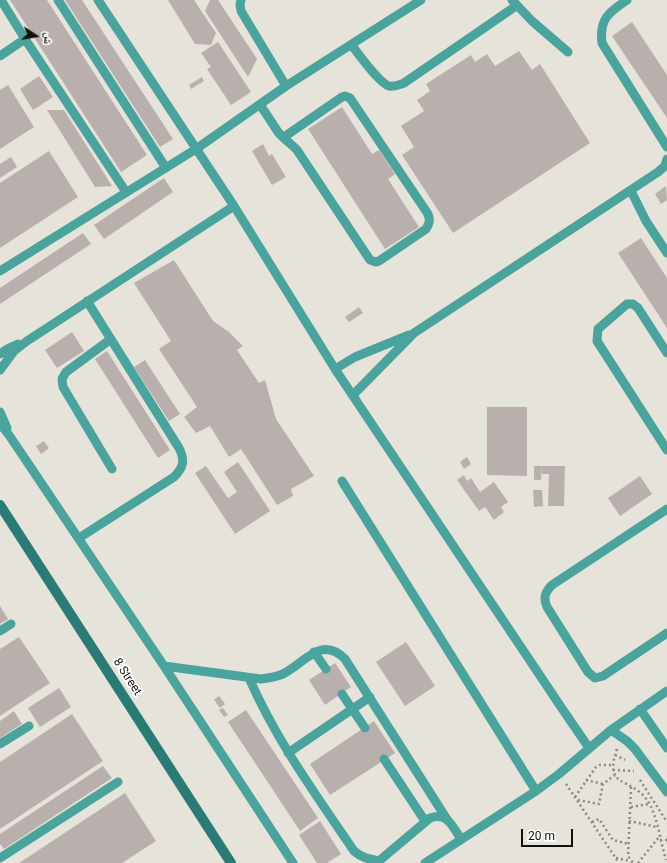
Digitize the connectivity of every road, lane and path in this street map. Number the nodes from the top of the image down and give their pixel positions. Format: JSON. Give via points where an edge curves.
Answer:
{"nodes":[{"id":1,"x":1,"y":0,"type":"edge"},
{"id":2,"x":58,"y":0,"type":"edge"},
{"id":3,"x":98,"y":0,"type":"edge"},
{"id":4,"x":241,"y":0,"type":"edge"},
{"id":5,"x":421,"y":0,"type":"edge"},
{"id":6,"x":628,"y":0,"type":"edge"},
{"id":7,"x":514,"y":3,"type":"edge"},
{"id":8,"x":25,"y":39,"type":"junction"},
{"id":9,"x":352,"y":46,"type":"junction"},
{"id":10,"x":568,"y":52,"type":"dead end"},
{"id":11,"x":0,"y":56,"type":"edge"},
{"id":12,"x":286,"y":86,"type":"junction"},
{"id":13,"x":260,"y":104,"type":"junction"},
{"id":14,"x":284,"y":138,"type":"junction"},
{"id":15,"x":667,"y":146,"type":"edge"},
{"id":16,"x":196,"y":149,"type":"junction"},
{"id":17,"x":667,"y":159,"type":"edge"},
{"id":18,"x":166,"y":168,"type":"junction"},
{"id":19,"x":631,"y":190,"type":"junction"},
{"id":20,"x":126,"y":192,"type":"junction"},
{"id":21,"x":234,"y":206,"type":"junction"},
{"id":22,"x":667,"y":253,"type":"edge"},
{"id":23,"x":0,"y":271,"type":"edge"},
{"id":24,"x":87,"y":301,"type":"junction"},
{"id":25,"x":414,"y":333,"type":"junction"},
{"id":26,"x":111,"y":339,"type":"junction"},
{"id":27,"x":27,"y":340,"type":"junction"},
{"id":28,"x":667,"y":353,"type":"edge"},
{"id":29,"x":0,"y":354,"type":"edge"},
{"id":30,"x":335,"y":369,"type":"junction"},
{"id":31,"x":0,"y":370,"type":"edge"},
{"id":32,"x":353,"y":395,"type":"junction"},
{"id":33,"x":0,"y":412,"type":"edge"},
{"id":34,"x":0,"y":424,"type":"edge"},
{"id":35,"x":10,"y":435,"type":"junction"},
{"id":36,"x":667,"y":450,"type":"edge"},
{"id":37,"x":112,"y":469,"type":"dead end"},
{"id":38,"x":342,"y":481,"type":"dead end"},
{"id":39,"x":0,"y":505,"type":"edge"},
{"id":40,"x":667,"y":509,"type":"edge"},
{"id":41,"x":79,"y":538,"type":"junction"},
{"id":42,"x":11,"y":624,"type":"dead end"},
{"id":43,"x":0,"y":631,"type":"edge"},
{"id":44,"x":667,"y":634,"type":"edge"},
{"id":45,"x":314,"y":652,"type":"junction"},
{"id":46,"x":164,"y":666,"type":"junction"},
{"id":47,"x":326,"y":669,"type":"dead end"},
{"id":48,"x":249,"y":678,"type":"junction"},
{"id":49,"x":667,"y":691,"type":"edge"},
{"id":50,"x":342,"y":694,"type":"dead end"},
{"id":51,"x":370,"y":697,"type":"junction"},
{"id":52,"x":352,"y":709,"type":"junction"},
{"id":53,"x":640,"y":709,"type":"junction"},
{"id":54,"x":29,"y":726,"type":"dead end"},
{"id":55,"x":364,"y":728,"type":"dead end"},
{"id":56,"x":611,"y":730,"type":"junction"},
{"id":57,"x":621,"y":737,"type":"junction"},
{"id":58,"x":0,"y":744,"type":"edge"},
{"id":59,"x":589,"y":748,"type":"junction"},
{"id":60,"x":667,"y":748,"type":"edge"},
{"id":61,"x":288,"y":753,"type":"junction"},
{"id":62,"x":615,"y":755,"type":"junction"},
{"id":63,"x":384,"y":760,"type":"dead end"},
{"id":64,"x":626,"y":760,"type":"dead end"},
{"id":65,"x":612,"y":765,"type":"junction"},
{"id":66,"x":630,"y":765,"type":"dead end"},
{"id":67,"x":612,"y":770,"type":"junction"},
{"id":68,"x":559,"y":774,"type":"junction"},
{"id":69,"x":615,"y":775,"type":"junction"},
{"id":70,"x":638,"y":778,"type":"dead end"},
{"id":71,"x":586,"y":780,"type":"junction"},
{"id":72,"x":118,"y":782,"type":"dead end"},
{"id":73,"x":603,"y":784,"type":"junction"},
{"id":74,"x":631,"y":787,"type":"junction"},
{"id":75,"x":536,"y":791,"type":"junction"},
{"id":76,"x":667,"y":792,"type":"edge"},
{"id":77,"x":576,"y":799,"type":"junction"},
{"id":78,"x":649,"y":804,"type":"junction"},
{"id":79,"x":630,"y":807,"type":"junction"},
{"id":80,"x":425,"y":821,"type":"junction"},
{"id":81,"x":448,"y":821,"type":"junction"},
{"id":82,"x":629,"y":821,"type":"junction"},
{"id":83,"x":592,"y":822,"type":"junction"},
{"id":84,"x":667,"y":822,"type":"edge"},
{"id":85,"x":657,"y":827,"type":"junction"},
{"id":86,"x":659,"y":837,"type":"junction"},
{"id":87,"x":461,"y":839,"type":"junction"},
{"id":88,"x":660,"y":840,"type":"junction"},
{"id":89,"x":667,"y":840,"type":"edge"},
{"id":90,"x":629,"y":844,"type":"junction"},
{"id":91,"x":0,"y":858,"type":"edge"},
{"id":92,"x":616,"y":858,"type":"junction"},
{"id":93,"x":666,"y":860,"type":"dead end"},
{"id":94,"x":379,"y":862,"type":"edge"},
{"id":95,"x":632,"y":862,"type":"edge"},
{"id":96,"x":231,"y":863,"type":"edge"},
{"id":97,"x":293,"y":863,"type":"edge"},
{"id":98,"x":425,"y":863,"type":"edge"},
{"id":99,"x":619,"y":863,"type":"edge"},
{"id":100,"x":638,"y":863,"type":"edge"}],
"edges":[{"from":1,"to":8,"type":"lane"},
{"from":2,"to":18,"type":"lane"},
{"from":3,"to":16,"type":"lane"},
{"from":4,"to":12,"type":"lane","via":[[241,11]]},
{"from":5,"to":9,"type":"lane"},
{"from":6,"to":15,"type":"lane","via":[[614,9],[602,24],[602,43]]},
{"from":7,"to":9,"type":"lane","via":[[396,87],[388,86],[381,80]]},
{"from":7,"to":10,"type":"lane"},
{"from":8,"to":11,"type":"lane"},
{"from":8,"to":20,"type":"lane"},
{"from":9,"to":12,"type":"lane"},
{"from":12,"to":13,"type":"lane"},
{"from":13,"to":14,"type":"lane"},
{"from":13,"to":16,"type":"lane"},
{"from":14,"to":14,"type":"lane","via":[[297,150],[373,262],[379,261],[429,225],[428,214],[350,98],[342,97]]},
{"from":16,"to":18,"type":"lane"},
{"from":16,"to":21,"type":"lane"},
{"from":17,"to":19,"type":"lane","via":[[665,166]]},
{"from":18,"to":20,"type":"lane"},
{"from":19,"to":22,"type":"lane","via":[[646,221]]},
{"from":19,"to":25,"type":"lane"},
{"from":20,"to":23,"type":"lane"},
{"from":21,"to":24,"type":"lane"},
{"from":21,"to":30,"type":"lane"},
{"from":24,"to":26,"type":"lane"},
{"from":24,"to":27,"type":"lane"},
{"from":25,"to":30,"type":"lane","via":[[356,357]]},
{"from":25,"to":32,"type":"lane"},
{"from":26,"to":37,"type":"lane","via":[[66,372],[62,379],[63,387]]},
{"from":26,"to":41,"type":"lane","via":[[179,448],[183,463],[181,470],[174,477]]},
{"from":27,"to":29,"type":"lane"},
{"from":27,"to":31,"type":"lane"},
{"from":28,"to":36,"type":"lane","via":[[633,304],[627,304],[598,329],[597,341]]},
{"from":30,"to":32,"type":"lane"},
{"from":32,"to":59,"type":"lane"},
{"from":33,"to":35,"type":"lane"},
{"from":34,"to":35,"type":"lane"},
{"from":35,"to":41,"type":"lane"},
{"from":38,"to":75,"type":"lane"},
{"from":39,"to":96,"type":"street","name":"8 Street"},
{"from":40,"to":44,"type":"lane","via":[[552,585],[544,596],[547,607],[591,676],[595,678],[603,676]]},
{"from":41,"to":46,"type":"lane"},
{"from":42,"to":43,"type":"lane"},
{"from":45,"to":47,"type":"lane"},
{"from":45,"to":48,"type":"lane","via":[[273,678]]},
{"from":45,"to":51,"type":"lane","via":[[322,649],[339,653],[346,659]]},
{"from":46,"to":48,"type":"lane"},
{"from":46,"to":97,"type":"lane"},
{"from":48,"to":61,"type":"lane","via":[[273,729]]},
{"from":49,"to":53,"type":"lane"},
{"from":50,"to":52,"type":"lane"},
{"from":51,"to":52,"type":"lane"},
{"from":51,"to":81,"type":"lane"},
{"from":52,"to":55,"type":"lane"},
{"from":52,"to":61,"type":"lane"},
{"from":53,"to":56,"type":"lane"},
{"from":53,"to":60,"type":"lane"},
{"from":54,"to":58,"type":"lane"},
{"from":56,"to":57,"type":"lane"},
{"from":56,"to":59,"type":"lane"},
{"from":57,"to":62,"type":"path"},
{"from":57,"to":76,"type":"lane","via":[[635,749]]},
{"from":59,"to":68,"type":"lane"},
{"from":61,"to":94,"type":"lane","via":[[354,851],[360,856]]},
{"from":62,"to":64,"type":"path"},
{"from":62,"to":65,"type":"path"},
{"from":63,"to":80,"type":"lane"},
{"from":65,"to":67,"type":"path"},
{"from":65,"to":71,"type":"path","via":[[598,765]]},
{"from":66,"to":67,"type":"path","via":[[634,771]]},
{"from":67,"to":69,"type":"path"},
{"from":68,"to":75,"type":"lane"},
{"from":68,"to":77,"type":"path"},
{"from":69,"to":73,"type":"path"},
{"from":69,"to":74,"type":"path"},
{"from":70,"to":84,"type":"path"},
{"from":71,"to":73,"type":"path"},
{"from":71,"to":77,"type":"path"},
{"from":72,"to":91,"type":"lane"},
{"from":73,"to":77,"type":"path","via":[[599,804]]},
{"from":74,"to":78,"type":"path","via":[[642,794]]},
{"from":74,"to":79,"type":"path"},
{"from":75,"to":87,"type":"lane"},
{"from":77,"to":83,"type":"path"},
{"from":78,"to":79,"type":"path"},
{"from":78,"to":85,"type":"path"},
{"from":79,"to":82,"type":"path"},
{"from":80,"to":81,"type":"lane","via":[[437,816]]},
{"from":80,"to":94,"type":"lane"},
{"from":81,"to":87,"type":"lane"},
{"from":82,"to":85,"type":"path"},
{"from":82,"to":90,"type":"path"},
{"from":83,"to":90,"type":"path","via":[[599,819],[613,840]]},
{"from":83,"to":92,"type":"path"},
{"from":85,"to":86,"type":"path"},
{"from":86,"to":88,"type":"path"},
{"from":86,"to":100,"type":"path"},
{"from":87,"to":98,"type":"lane"},
{"from":88,"to":89,"type":"path"},
{"from":88,"to":93,"type":"path"},
{"from":90,"to":95,"type":"path","via":[[628,856]]},
{"from":92,"to":95,"type":"path"},
{"from":92,"to":99,"type":"path"}]}
